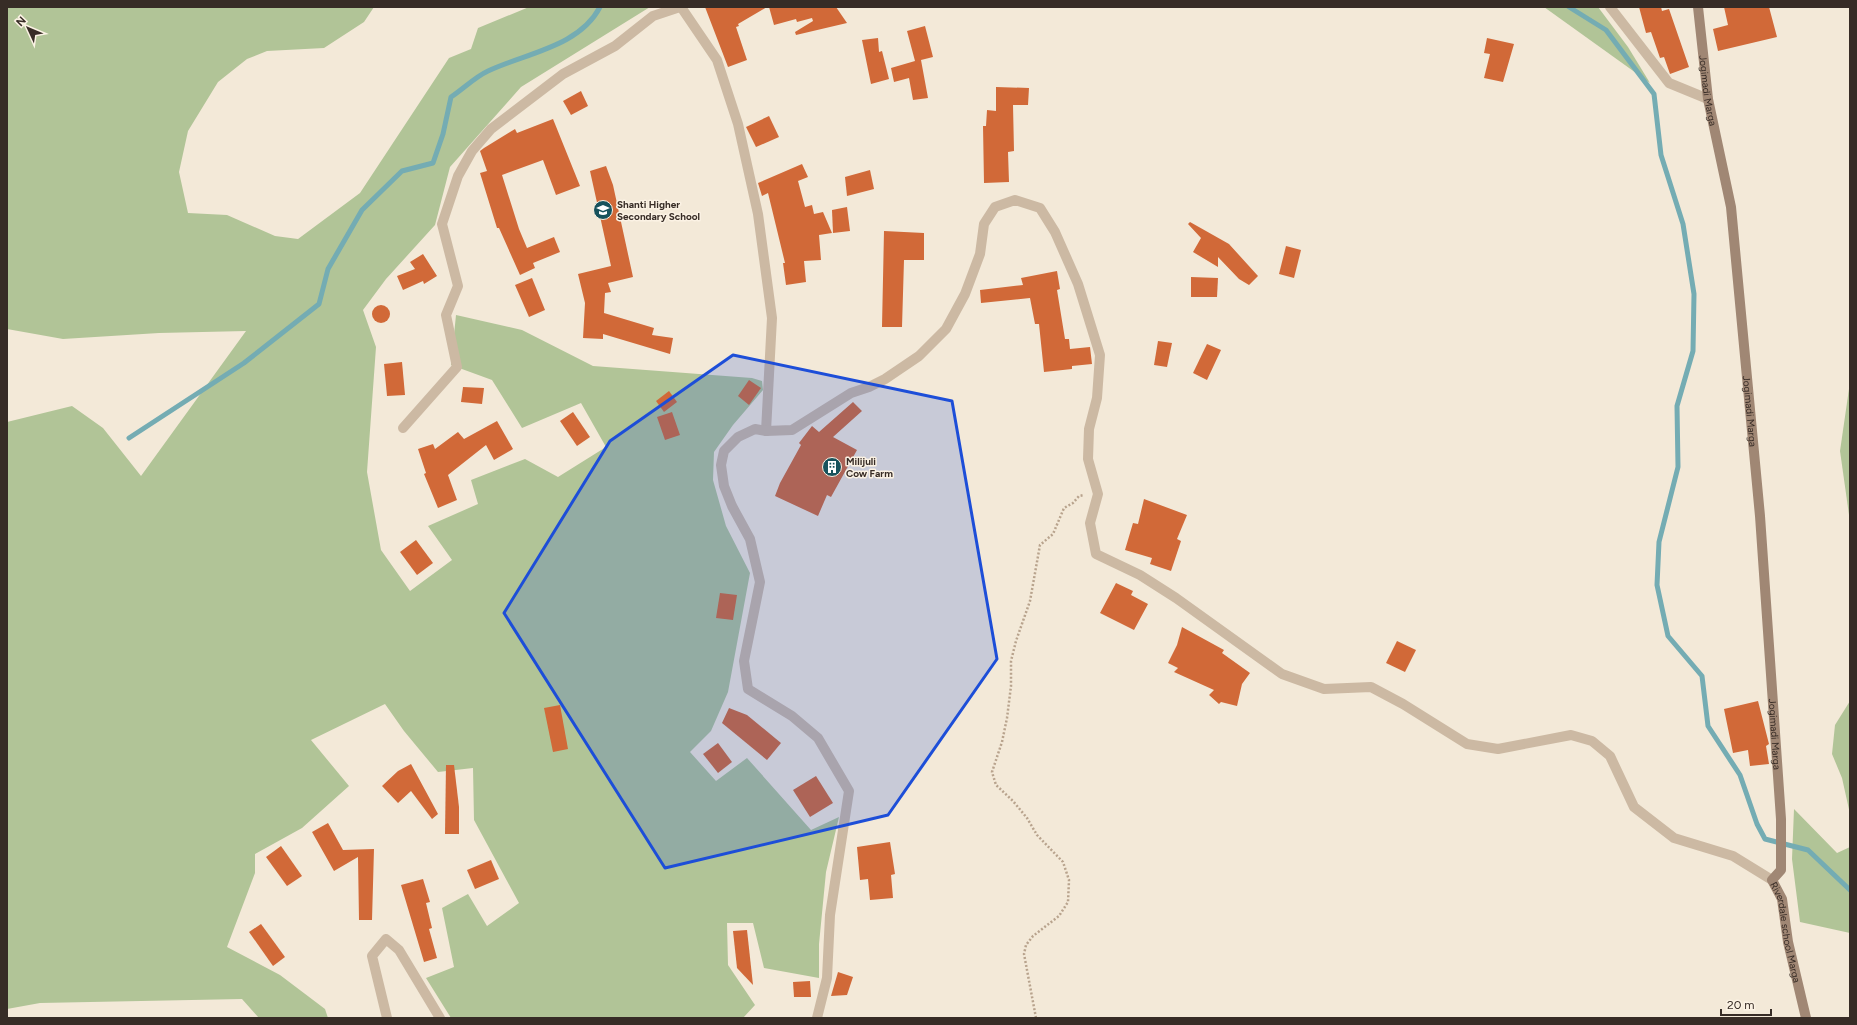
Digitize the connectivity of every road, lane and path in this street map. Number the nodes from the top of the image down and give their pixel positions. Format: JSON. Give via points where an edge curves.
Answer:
{"nodes":[{"id":1,"x":680,"y":7,"type":"edge"},
{"id":2,"x":1610,"y":7,"type":"edge"},
{"id":3,"x":1698,"y":7,"type":"edge"},
{"id":4,"x":1708,"y":99,"type":"junction"},
{"id":5,"x":403,"y":428,"type":"dead end"},
{"id":6,"x":766,"y":431,"type":"junction"},
{"id":7,"x":1098,"y":494,"type":"junction"},
{"id":8,"x":1782,"y":849,"type":"joint"},
{"id":9,"x":1772,"y":880,"type":"junction"},
{"id":10,"x":387,"y":1018,"type":"edge"},
{"id":11,"x":440,"y":1018,"type":"edge"},
{"id":12,"x":817,"y":1018,"type":"edge"},
{"id":13,"x":1036,"y":1018,"type":"edge"},
{"id":14,"x":1806,"y":1018,"type":"edge"}],
"edges":[{"from":1,"to":5,"type":"street","via":[[653,16],[615,46],[563,74],[491,129],[472,151],[458,176],[442,224],[458,286],[446,315],[457,367]]},
{"from":1,"to":6,"type":"street","via":[[717,60],[738,124],[758,214],[772,318]]},
{"from":2,"to":4,"type":"street","via":[[1669,83]]},
{"from":3,"to":4,"type":"main road","name":"Jogimadi Marga"},
{"from":4,"to":8,"type":"main road","name":"Jogimadi Marga","via":[[1731,208],[1760,516]]},
{"from":6,"to":7,"type":"street","via":[[792,430],[851,393],[884,379],[919,356],[946,329],[966,294],[980,254],[984,224],[996,207],[1015,200],[1040,208],[1055,232],[1078,284],[1100,355],[1097,398],[1089,429],[1088,459]]},
{"from":6,"to":12,"type":"street","via":[[755,429],[738,437],[724,451],[721,466],[724,486],[750,539],[760,582],[744,661],[748,689],[792,716],[818,738],[849,791],[830,915],[827,978]]},
{"from":7,"to":9,"type":"street","via":[[1090,522],[1096,554],[1140,575],[1164,590],[1282,674],[1324,689],[1371,687],[1467,744],[1498,749],[1571,735],[1592,741],[1610,756],[1634,807],[1674,838],[1733,856]]},
{"from":7,"to":13,"type":"path","via":[[1079,496],[1064,508],[1053,534],[1040,545],[1030,601],[1011,662],[1007,718],[992,772],[996,785],[1023,812],[1037,835],[1063,862],[1070,880],[1068,902],[1059,916],[1033,936],[1026,945],[1024,954]]},
{"from":8,"to":9,"type":"main road","name":"Riverdale school Marga","via":[[1781,870]]},
{"from":9,"to":14,"type":"main road","name":"Riverdale school Marga","via":[[1782,899],[1788,942]]},
{"from":10,"to":11,"type":"street","via":[[372,956],[386,939],[399,950]]}]}
